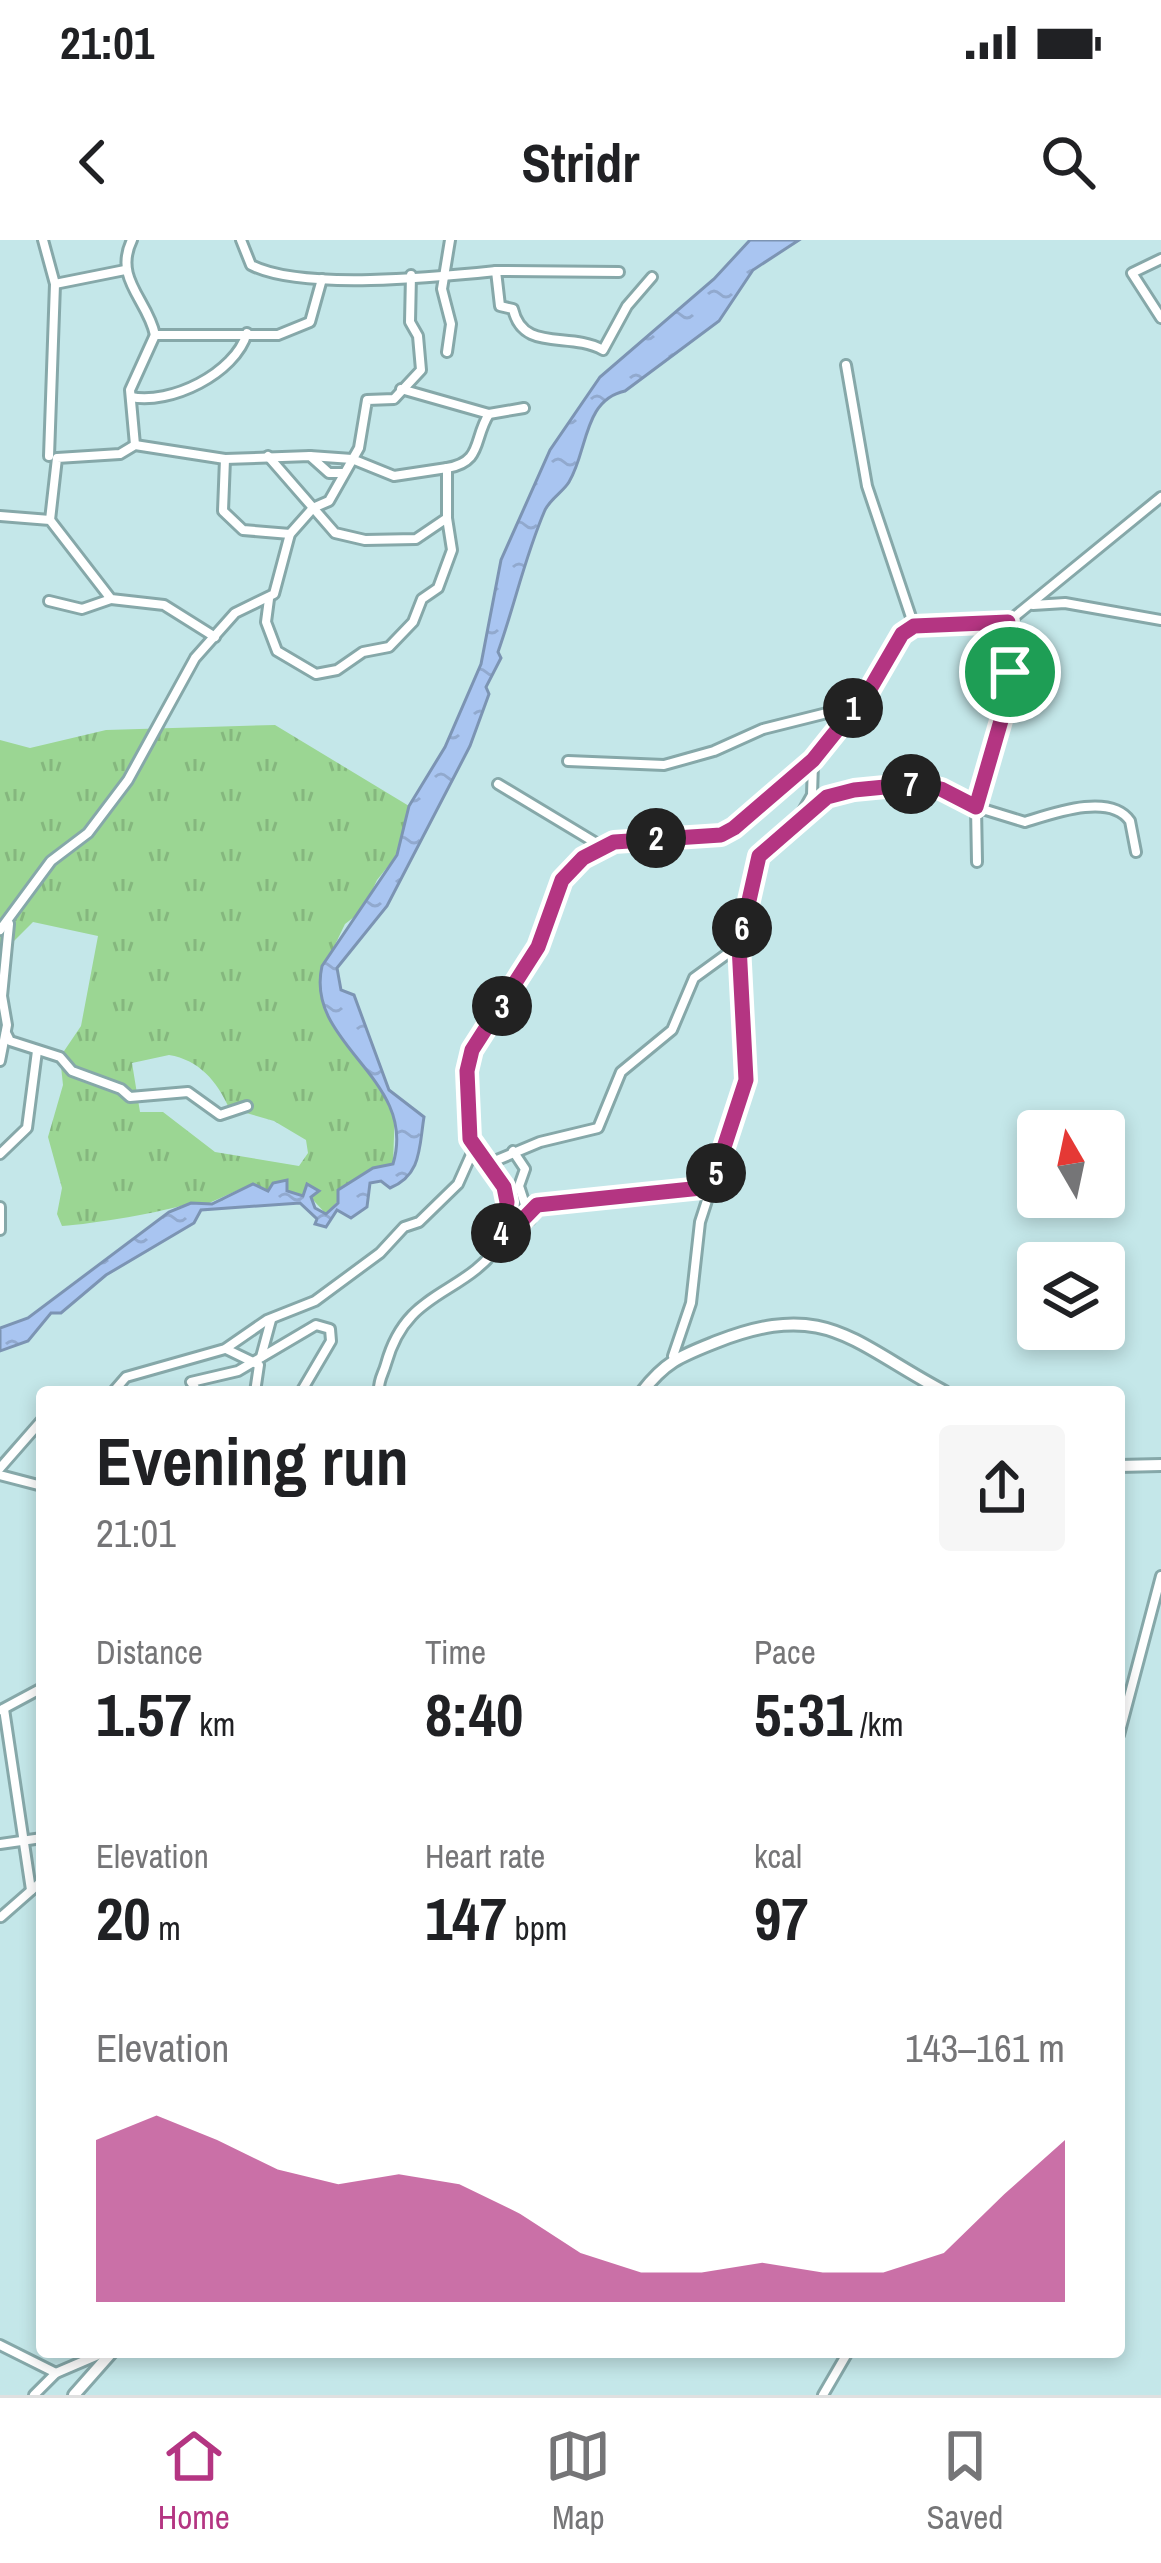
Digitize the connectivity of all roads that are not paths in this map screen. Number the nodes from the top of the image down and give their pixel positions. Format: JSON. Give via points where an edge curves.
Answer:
{"nodes":[{"id":1,"x":43,"y":240,"type":"edge"},
{"id":2,"x":132,"y":240,"type":"edge"},
{"id":3,"x":241,"y":240,"type":"edge"},
{"id":4,"x":450,"y":240,"type":"edge"},
{"id":5,"x":1161,"y":259,"type":"edge"},
{"id":6,"x":125,"y":270,"type":"junction"},
{"id":7,"x":496,"y":271,"type":"junction"},
{"id":8,"x":619,"y":272,"type":"dead end"},
{"id":9,"x":446,"y":274,"type":"junction"},
{"id":10,"x":411,"y":275,"type":"junction"},
{"id":11,"x":652,"y":277,"type":"dead end"},
{"id":12,"x":322,"y":278,"type":"junction"},
{"id":13,"x":55,"y":284,"type":"junction"},
{"id":14,"x":1161,"y":318,"type":"edge"},
{"id":15,"x":247,"y":334,"type":"junction"},
{"id":16,"x":155,"y":335,"type":"junction"},
{"id":17,"x":447,"y":352,"type":"dead end"},
{"id":18,"x":846,"y":365,"type":"dead end"},
{"id":19,"x":401,"y":389,"type":"junction"},
{"id":20,"x":130,"y":397,"type":"junction"},
{"id":21,"x":524,"y":408,"type":"dead end"},
{"id":22,"x":489,"y":414,"type":"junction"},
{"id":23,"x":136,"y":446,"type":"junction"},
{"id":24,"x":49,"y":456,"type":"dead end"},
{"id":25,"x":268,"y":456,"type":"junction"},
{"id":26,"x":310,"y":456,"type":"junction"},
{"id":27,"x":352,"y":459,"type":"junction"},
{"id":28,"x":224,"y":460,"type":"junction"},
{"id":29,"x":447,"y":468,"type":"junction"},
{"id":30,"x":343,"y":473,"type":"junction"},
{"id":31,"x":1161,"y":497,"type":"edge"},
{"id":32,"x":313,"y":508,"type":"junction"},
{"id":33,"x":0,"y":516,"type":"edge"},
{"id":34,"x":447,"y":518,"type":"junction"},
{"id":35,"x":50,"y":520,"type":"junction"},
{"id":36,"x":290,"y":534,"type":"junction"},
{"id":37,"x":111,"y":599,"type":"junction"},
{"id":38,"x":269,"y":599,"type":"junction"},
{"id":39,"x":49,"y":601,"type":"dead end"},
{"id":40,"x":1033,"y":605,"type":"junction"},
{"id":41,"x":1161,"y":620,"type":"edge"},
{"id":42,"x":1008,"y":622,"type":"junction"},
{"id":43,"x":914,"y":626,"type":"junction"},
{"id":44,"x":215,"y":637,"type":"junction"},
{"id":45,"x":854,"y":706,"type":"junction"},
{"id":46,"x":813,"y":760,"type":"junction"},
{"id":47,"x":568,"y":761,"type":"dead end"},
{"id":48,"x":498,"y":784,"type":"dead end"},
{"id":49,"x":976,"y":807,"type":"junction"},
{"id":50,"x":794,"y":825,"type":"junction"},
{"id":51,"x":601,"y":846,"type":"junction"},
{"id":52,"x":1136,"y":852,"type":"dead end"},
{"id":53,"x":977,"y":862,"type":"dead end"},
{"id":54,"x":4,"y":927,"type":"edge"},
{"id":55,"x":5,"y":942,"type":"edge"},
{"id":56,"x":739,"y":945,"type":"junction"},
{"id":57,"x":6,"y":1033,"type":"junction"},
{"id":58,"x":38,"y":1051,"type":"junction"},
{"id":59,"x":0,"y":1061,"type":"edge"},
{"id":60,"x":247,"y":1106,"type":"dead end"},
{"id":61,"x":475,"y":1147,"type":"junction"},
{"id":62,"x":514,"y":1151,"type":"junction"},
{"id":63,"x":0,"y":1154,"type":"edge"},
{"id":64,"x":484,"y":1165,"type":"junction"},
{"id":65,"x":711,"y":1187,"type":"junction"},
{"id":66,"x":0,"y":1207,"type":"edge"},
{"id":67,"x":523,"y":1214,"type":"junction"},
{"id":68,"x":0,"y":1229,"type":"edge"},
{"id":69,"x":502,"y":1241,"type":"junction"},
{"id":70,"x":271,"y":1319,"type":"junction"},
{"id":71,"x":225,"y":1349,"type":"junction"},
{"id":72,"x":673,"y":1356,"type":"junction"},
{"id":73,"x":259,"y":1364,"type":"junction"},
{"id":74,"x":118,"y":1386,"type":"edge"},
{"id":75,"x":194,"y":1386,"type":"edge"},
{"id":76,"x":256,"y":1386,"type":"edge"},
{"id":77,"x":305,"y":1386,"type":"edge"},
{"id":78,"x":380,"y":1386,"type":"edge"},
{"id":79,"x":647,"y":1386,"type":"edge"},
{"id":80,"x":934,"y":1386,"type":"edge"},
{"id":81,"x":36,"y":1427,"type":"edge"},
{"id":82,"x":1161,"y":1465,"type":"edge"},
{"id":83,"x":1125,"y":1466,"type":"edge"},
{"id":84,"x":0,"y":1472,"type":"edge"},
{"id":85,"x":36,"y":1484,"type":"edge"},
{"id":86,"x":1161,"y":1576,"type":"edge"},
{"id":87,"x":36,"y":1691,"type":"edge"},
{"id":88,"x":2,"y":1709,"type":"edge"},
{"id":89,"x":1125,"y":1713,"type":"edge"},
{"id":90,"x":36,"y":1839,"type":"edge"},
{"id":91,"x":23,"y":1840,"type":"junction"},
{"id":92,"x":0,"y":1844,"type":"edge"},
{"id":93,"x":36,"y":1886,"type":"edge"},
{"id":94,"x":31,"y":1890,"type":"junction"},
{"id":95,"x":1,"y":1917,"type":"edge"},
{"id":96,"x":0,"y":2345,"type":"edge"},
{"id":97,"x":93,"y":2358,"type":"edge"},
{"id":98,"x":103,"y":2358,"type":"edge"},
{"id":99,"x":845,"y":2358,"type":"edge"},
{"id":100,"x":56,"y":2373,"type":"junction"},
{"id":101,"x":34,"y":2395,"type":"edge"},
{"id":102,"x":74,"y":2395,"type":"edge"},
{"id":103,"x":823,"y":2395,"type":"edge"}],
"edges":[{"from":1,"to":13,"type":"street"},
{"from":2,"to":6,"type":"street"},
{"from":3,"to":12,"type":"street","via":[[251,265],[263,271]]},
{"from":4,"to":9,"type":"street"},
{"from":5,"to":14,"type":"street","via":[[1132,273]]},
{"from":6,"to":13,"type":"street"},
{"from":6,"to":16,"type":"street"},
{"from":7,"to":8,"type":"street"},
{"from":7,"to":9,"type":"street"},
{"from":7,"to":11,"type":"street","via":[[500,305],[513,309],[530,338],[583,339],[603,350]]},
{"from":9,"to":10,"type":"street"},
{"from":9,"to":17,"type":"street"},
{"from":10,"to":12,"type":"street"},
{"from":10,"to":19,"type":"street","via":[[421,370]]},
{"from":12,"to":15,"type":"street","via":[[310,322],[278,335]]},
{"from":13,"to":24,"type":"street"},
{"from":15,"to":16,"type":"street"},
{"from":15,"to":20,"type":"street","via":[[218,371],[193,387]]},
{"from":16,"to":20,"type":"street"},
{"from":18,"to":43,"type":"street","via":[[867,486]]},
{"from":19,"to":22,"type":"street"},
{"from":19,"to":27,"type":"street","via":[[394,399],[367,400]]},
{"from":20,"to":23,"type":"street"},
{"from":21,"to":22,"type":"street"},
{"from":22,"to":29,"type":"street","via":[[478,452]]},
{"from":23,"to":28,"type":"street"},
{"from":23,"to":35,"type":"street","via":[[57,458]]},
{"from":25,"to":26,"type":"street"},
{"from":25,"to":28,"type":"street"},
{"from":25,"to":32,"type":"street"},
{"from":26,"to":27,"type":"street"},
{"from":26,"to":30,"type":"street","via":[[328,473]]},
{"from":27,"to":29,"type":"street","via":[[394,476]]},
{"from":27,"to":30,"type":"street"},
{"from":28,"to":36,"type":"street","via":[[223,511],[243,530]]},
{"from":29,"to":34,"type":"street"},
{"from":30,"to":32,"type":"street","via":[[329,501]]},
{"from":31,"to":40,"type":"street"},
{"from":32,"to":34,"type":"street","via":[[335,532],[365,540],[416,539]]},
{"from":32,"to":36,"type":"street"},
{"from":33,"to":35,"type":"street"},
{"from":34,"to":38,"type":"street","via":[[454,541],[438,588],[389,647],[316,674],[277,651],[266,622]]},
{"from":35,"to":37,"type":"street"},
{"from":36,"to":38,"type":"street"},
{"from":37,"to":39,"type":"street","via":[[82,609]]},
{"from":37,"to":44,"type":"street","via":[[164,605]]},
{"from":38,"to":44,"type":"street","via":[[235,613]]},
{"from":40,"to":41,"type":"street"},
{"from":40,"to":42,"type":"street"},
{"from":42,"to":43,"type":"street"},
{"from":42,"to":49,"type":"street","via":[[1007,700]]},
{"from":43,"to":45,"type":"street","via":[[896,639]]},
{"from":44,"to":54,"type":"street","via":[[195,658],[128,780],[88,833],[51,860]]},
{"from":45,"to":46,"type":"street"},
{"from":45,"to":47,"type":"street","via":[[664,764]]},
{"from":46,"to":50,"type":"street","via":[[812,795]]},
{"from":46,"to":51,"type":"street","via":[[726,833]]},
{"from":48,"to":51,"type":"street"},
{"from":49,"to":50,"type":"street","via":[[941,789],[883,786],[827,797]]},
{"from":49,"to":52,"type":"street","via":[[1025,822],[1054,809],[1114,809],[1130,821]]},
{"from":49,"to":53,"type":"street"},
{"from":50,"to":56,"type":"street","via":[[755,862]]},
{"from":51,"to":61,"type":"street","via":[[562,880],[538,947],[472,1050]]},
{"from":54,"to":55,"type":"street"},
{"from":55,"to":57,"type":"street"},
{"from":56,"to":62,"type":"street","via":[[694,978],[672,1030],[621,1072],[598,1128]]},
{"from":56,"to":65,"type":"street","via":[[746,1080]]},
{"from":57,"to":58,"type":"street"},
{"from":57,"to":59,"type":"street"},
{"from":58,"to":60,"type":"street","via":[[130,1097],[188,1092],[220,1115]]},
{"from":58,"to":63,"type":"street","via":[[27,1128]]},
{"from":61,"to":64,"type":"street"},
{"from":61,"to":70,"type":"street","via":[[458,1184],[429,1214],[314,1301]]},
{"from":62,"to":64,"type":"street"},
{"from":62,"to":67,"type":"street","via":[[525,1169],[519,1186],[530,1220]]},
{"from":64,"to":69,"type":"street","via":[[504,1187]]},
{"from":65,"to":67,"type":"street","via":[[593,1196]]},
{"from":65,"to":72,"type":"street"},
{"from":66,"to":68,"type":"street"},
{"from":67,"to":69,"type":"street"},
{"from":69,"to":78,"type":"street","via":[[410,1316]]},
{"from":70,"to":71,"type":"street"},
{"from":70,"to":73,"type":"street"},
{"from":71,"to":73,"type":"street"},
{"from":71,"to":74,"type":"street","via":[[144,1370]]},
{"from":72,"to":79,"type":"main road"},
{"from":72,"to":80,"type":"main road","via":[[756,1328],[810,1322]]},
{"from":73,"to":76,"type":"street"},
{"from":75,"to":77,"type":"street","via":[[238,1371],[316,1324],[330,1329],[331,1341]]},
{"from":81,"to":84,"type":"street"},
{"from":82,"to":83,"type":"main road"},
{"from":84,"to":85,"type":"street"},
{"from":86,"to":89,"type":"street"},
{"from":87,"to":88,"type":"street"},
{"from":88,"to":91,"type":"street"},
{"from":90,"to":91,"type":"street"},
{"from":91,"to":92,"type":"street"},
{"from":91,"to":94,"type":"street"},
{"from":93,"to":94,"type":"street"},
{"from":94,"to":95,"type":"street"},
{"from":96,"to":100,"type":"street"},
{"from":97,"to":100,"type":"street"},
{"from":98,"to":102,"type":"main road"},
{"from":99,"to":103,"type":"street"},
{"from":100,"to":101,"type":"street"}]}
